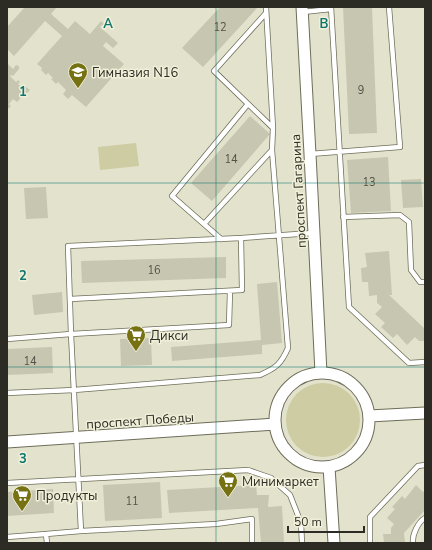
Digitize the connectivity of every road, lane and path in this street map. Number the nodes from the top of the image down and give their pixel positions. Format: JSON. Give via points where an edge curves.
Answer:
{"nodes":[{"id":1,"x":266,"y":7,"type":"edge"},
{"id":2,"x":389,"y":7,"type":"edge"},
{"id":3,"x":331,"y":8,"type":"edge"},
{"id":4,"x":302,"y":10,"type":"edge"},
{"id":5,"x":266,"y":13,"type":"junction"},
{"id":6,"x":248,"y":104,"type":"junction"},
{"id":7,"x":273,"y":128,"type":"junction"},
{"id":8,"x":272,"y":150,"type":"junction"},
{"id":9,"x":339,"y":152,"type":"junction"},
{"id":10,"x":310,"y":154,"type":"junction"},
{"id":11,"x":343,"y":217,"type":"junction"},
{"id":12,"x":204,"y":224,"type":"junction"},
{"id":13,"x":314,"y":233,"type":"junction"},
{"id":14,"x":279,"y":235,"type":"junction"},
{"id":15,"x":241,"y":238,"type":"junction"},
{"id":16,"x":221,"y":239,"type":"junction"},
{"id":17,"x":425,"y":282,"type":"edge"},
{"id":18,"x":230,"y":291,"type":"junction"},
{"id":19,"x":70,"y":299,"type":"junction"},
{"id":20,"x":71,"y":334,"type":"junction"},
{"id":21,"x":7,"y":340,"type":"edge"},
{"id":22,"x":425,"y":362,"type":"edge"},
{"id":23,"x":321,"y":373,"type":"junction"},
{"id":24,"x":74,"y":390,"type":"junction"},
{"id":25,"x":7,"y":393,"type":"edge"},
{"id":26,"x":425,"y":413,"type":"edge"},
{"id":27,"x":369,"y":416,"type":"junction"},
{"id":28,"x":275,"y":424,"type":"junction"},
{"id":29,"x":77,"y":438,"type":"junction"},
{"id":30,"x":7,"y":442,"type":"edge"},
{"id":31,"x":425,"y":465,"type":"edge"},
{"id":32,"x":329,"y":467,"type":"junction"},
{"id":33,"x":78,"y":478,"type":"junction"},
{"id":34,"x":7,"y":483,"type":"edge"},
{"id":35,"x":425,"y":518,"type":"edge"},
{"id":36,"x":81,"y":531,"type":"junction"},
{"id":37,"x":46,"y":534,"type":"junction"},
{"id":38,"x":7,"y":537,"type":"edge"},
{"id":39,"x":47,"y":543,"type":"edge"},
{"id":40,"x":252,"y":543,"type":"edge"},
{"id":41,"x":302,"y":543,"type":"edge"},
{"id":42,"x":334,"y":543,"type":"edge"},
{"id":43,"x":370,"y":543,"type":"edge"},
{"id":44,"x":413,"y":543,"type":"edge"}],
"edges":[{"from":1,"to":5,"type":"lane"},
{"from":2,"to":9,"type":"lane","via":[[400,147]]},
{"from":3,"to":4,"type":"lane"},
{"from":3,"to":9,"type":"lane"},
{"from":4,"to":10,"type":"street","name":"проспект Гагарина"},
{"from":5,"to":6,"type":"lane","via":[[214,71]]},
{"from":5,"to":7,"type":"lane"},
{"from":6,"to":7,"type":"lane"},
{"from":6,"to":12,"type":"lane","via":[[172,196]]},
{"from":7,"to":8,"type":"lane"},
{"from":8,"to":12,"type":"lane"},
{"from":8,"to":14,"type":"lane"},
{"from":9,"to":10,"type":"lane"},
{"from":9,"to":11,"type":"lane"},
{"from":10,"to":13,"type":"street","name":"проспект Гагарина"},
{"from":11,"to":17,"type":"lane","via":[[400,215],[409,222],[411,270],[420,282]]},
{"from":11,"to":22,"type":"lane","via":[[349,307],[410,363]]},
{"from":12,"to":16,"type":"lane"},
{"from":13,"to":14,"type":"lane"},
{"from":13,"to":23,"type":"street","name":"проспект Гагарина"},
{"from":14,"to":15,"type":"lane"},
{"from":14,"to":24,"type":"lane","via":[[288,348],[283,359],[273,369],[260,375]]},
{"from":15,"to":16,"type":"lane"},
{"from":15,"to":18,"type":"lane","via":[[242,290]]},
{"from":16,"to":19,"type":"lane","via":[[68,246]]},
{"from":18,"to":19,"type":"lane"},
{"from":18,"to":20,"type":"lane","via":[[229,325]]},
{"from":19,"to":20,"type":"lane"},
{"from":20,"to":21,"type":"lane"},
{"from":20,"to":24,"type":"lane"},
{"from":23,"to":27,"type":"street","via":[[335,375],[348,381],[358,390],[366,403]]},
{"from":23,"to":28,"type":"street","via":[[302,378],[287,389],[277,405]]},
{"from":24,"to":25,"type":"lane"},
{"from":24,"to":29,"type":"lane"},
{"from":26,"to":27,"type":"street"},
{"from":27,"to":32,"type":"street","via":[[363,444],[354,455],[342,463]]},
{"from":28,"to":29,"type":"street","name":"проспект Победы"},
{"from":28,"to":32,"type":"street","via":[[278,439],[287,452],[299,462],[313,467]]},
{"from":29,"to":30,"type":"street","name":"проспект Победы"},
{"from":29,"to":33,"type":"lane"},
{"from":31,"to":43,"type":"lane","via":[[418,466],[370,517]]},
{"from":32,"to":42,"type":"street"},
{"from":33,"to":34,"type":"lane"},
{"from":33,"to":36,"type":"lane"},
{"from":33,"to":41,"type":"lane","via":[[248,470],[271,478],[290,495],[301,523]]},
{"from":35,"to":44,"type":"lane","via":[[420,521]]},
{"from":36,"to":37,"type":"lane"},
{"from":36,"to":40,"type":"lane","via":[[216,524],[252,519]]},
{"from":37,"to":38,"type":"lane"},
{"from":37,"to":39,"type":"lane"}]}
